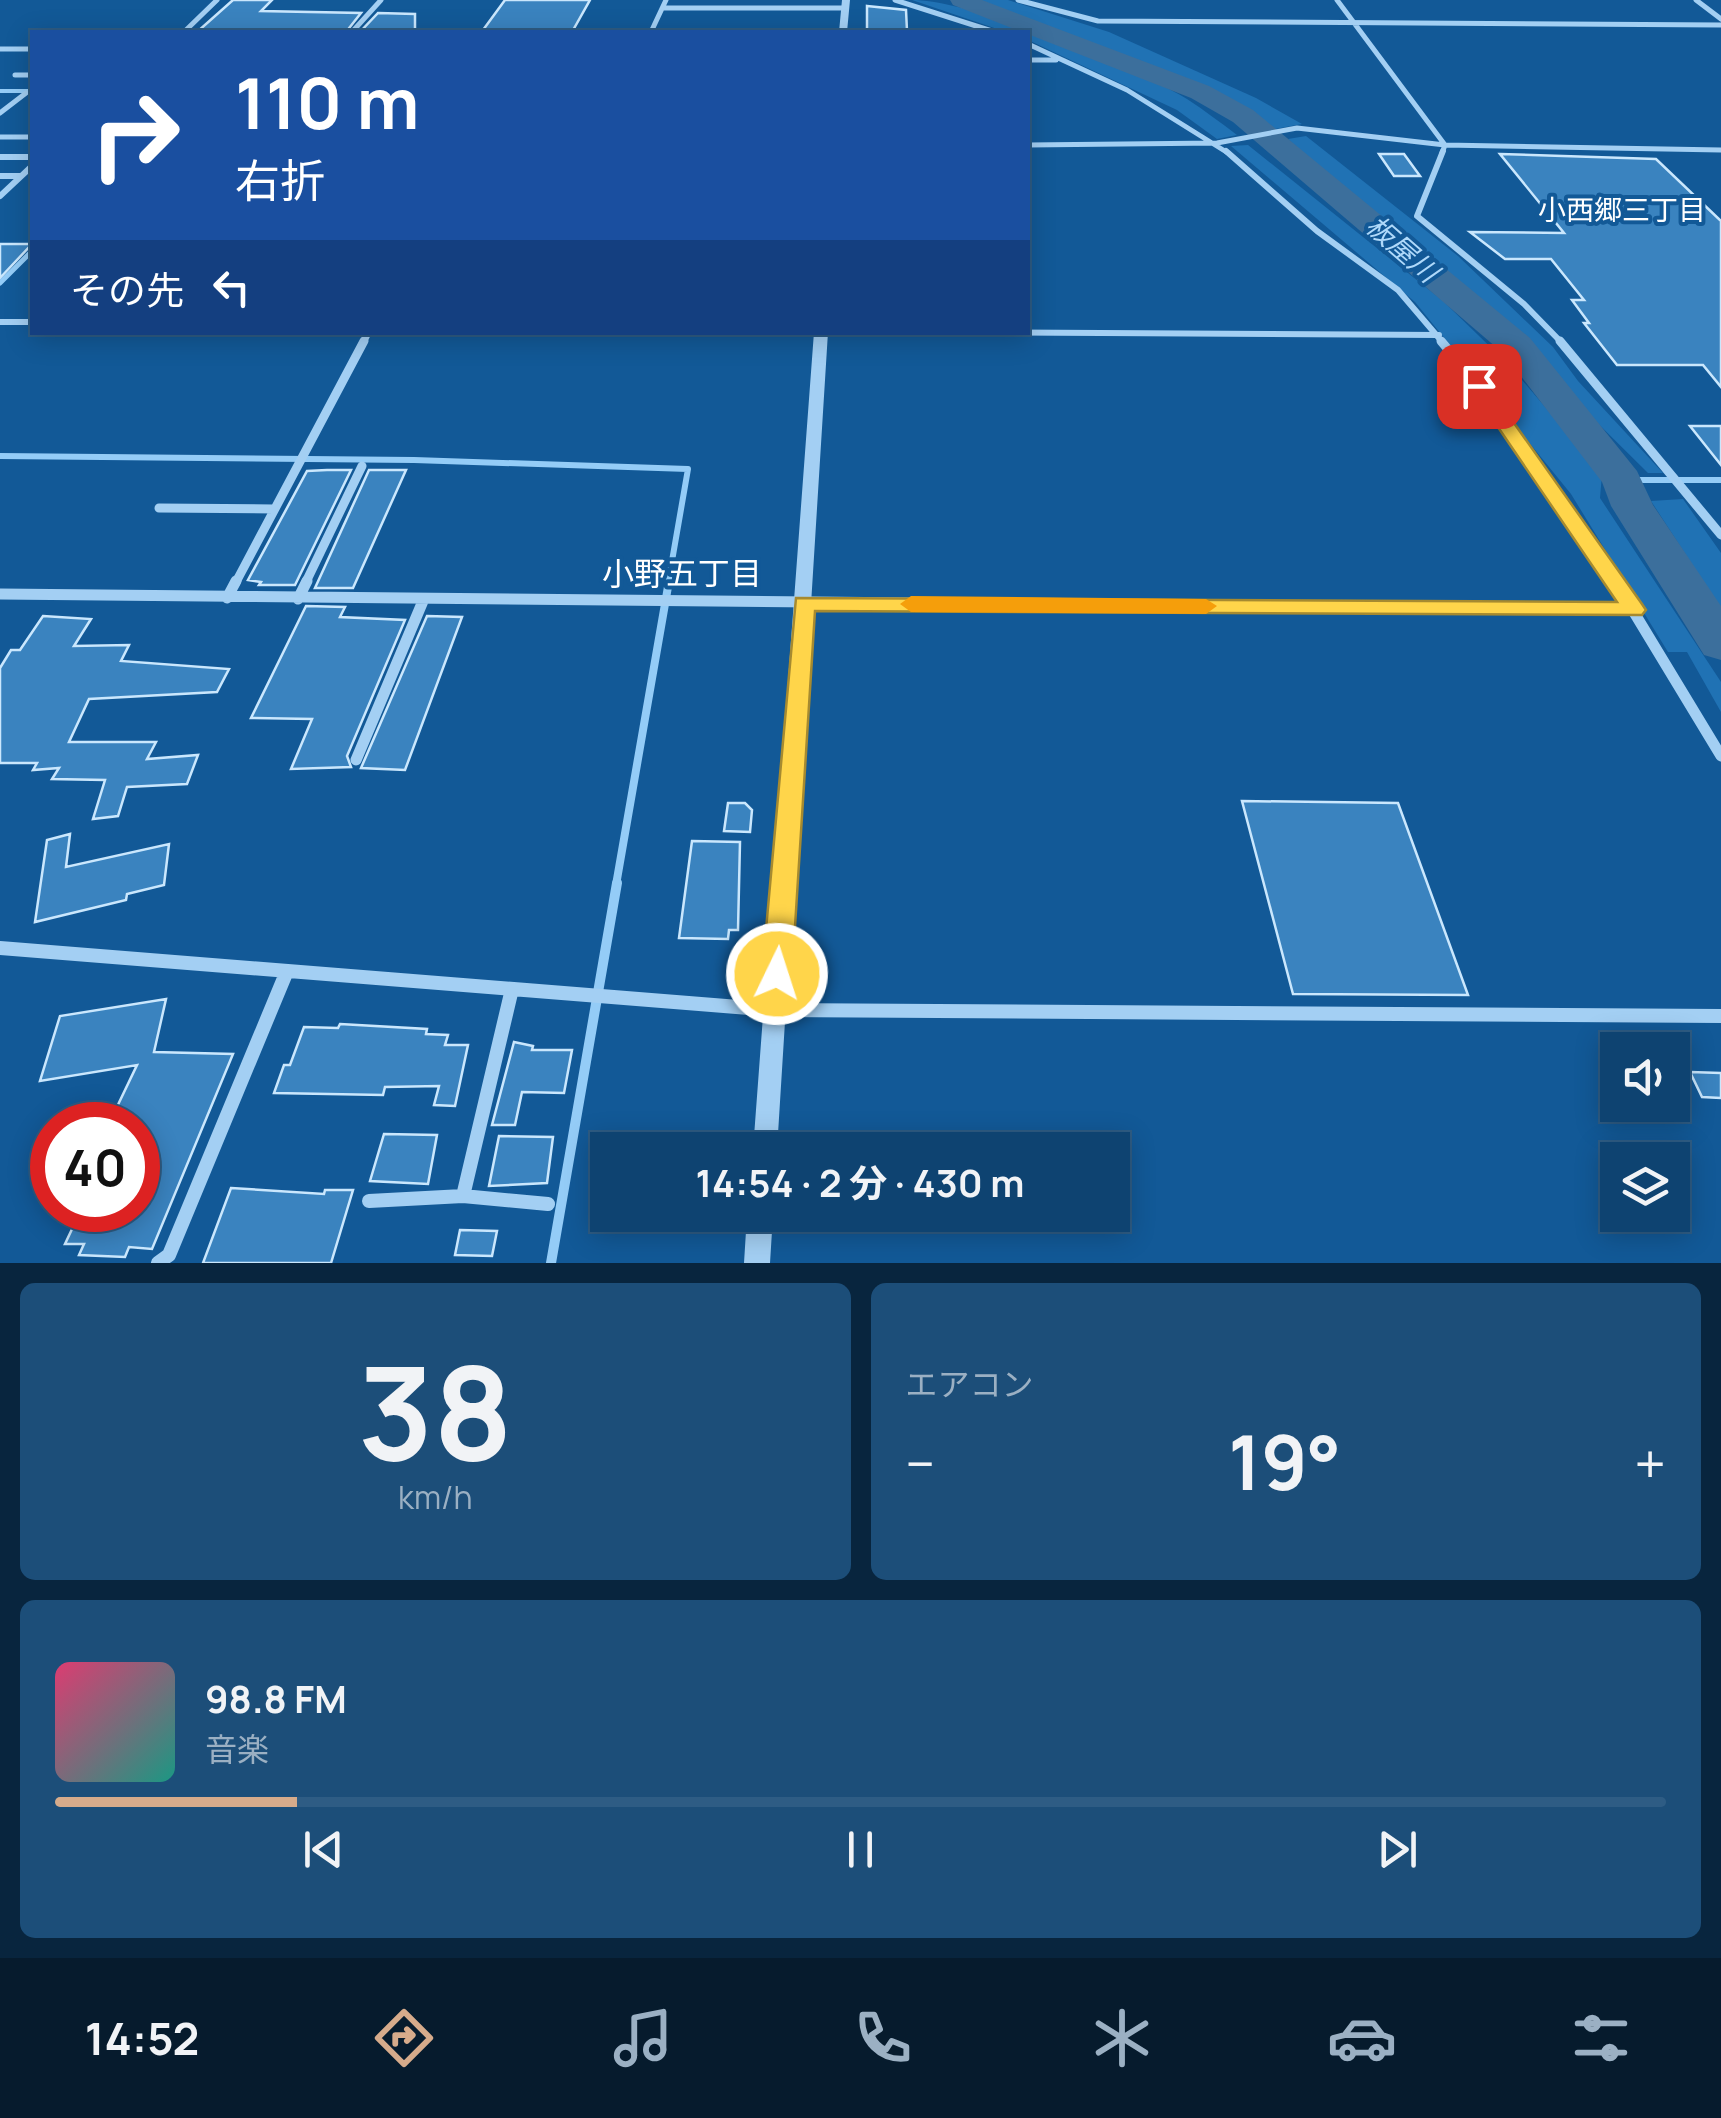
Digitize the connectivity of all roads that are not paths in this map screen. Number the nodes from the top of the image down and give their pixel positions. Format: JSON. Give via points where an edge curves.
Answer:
{"nodes":[{"id":1,"x":217,"y":0,"type":"edge"},
{"id":2,"x":381,"y":0,"type":"edge"},
{"id":3,"x":666,"y":0,"type":"edge"},
{"id":4,"x":895,"y":0,"type":"edge"},
{"id":5,"x":1018,"y":0,"type":"edge"},
{"id":6,"x":1337,"y":0,"type":"edge"},
{"id":7,"x":1696,"y":0,"type":"edge"},
{"id":8,"x":846,"y":4,"type":"edge"},
{"id":9,"x":663,"y":8,"type":"junction"},
{"id":10,"x":1354,"y":22,"type":"junction"},
{"id":11,"x":1721,"y":22,"type":"edge"},
{"id":12,"x":186,"y":30,"type":"edge"},
{"id":13,"x":354,"y":30,"type":"edge"},
{"id":14,"x":653,"y":30,"type":"edge"},
{"id":15,"x":844,"y":30,"type":"edge"},
{"id":16,"x":989,"y":30,"type":"edge"},
{"id":17,"x":1030,"y":45,"type":"edge"},
{"id":18,"x":30,"y":49,"type":"edge"},
{"id":19,"x":0,"y":53,"type":"edge"},
{"id":20,"x":1030,"y":60,"type":"edge"},
{"id":21,"x":1064,"y":60,"type":"junction"},
{"id":22,"x":15,"y":74,"type":"dead end"},
{"id":23,"x":30,"y":74,"type":"edge"},
{"id":24,"x":26,"y":93,"type":"dead end"},
{"id":25,"x":0,"y":114,"type":"edge"},
{"id":26,"x":0,"y":137,"type":"edge"},
{"id":27,"x":30,"y":137,"type":"edge"},
{"id":28,"x":1220,"y":142,"type":"junction"},
{"id":29,"x":1030,"y":145,"type":"edge"},
{"id":30,"x":1445,"y":145,"type":"junction"},
{"id":31,"x":1721,"y":150,"type":"edge"},
{"id":32,"x":0,"y":157,"type":"edge"},
{"id":33,"x":30,"y":157,"type":"edge"},
{"id":34,"x":30,"y":168,"type":"edge"},
{"id":35,"x":0,"y":176,"type":"edge"},
{"id":36,"x":21,"y":176,"type":"junction"},
{"id":37,"x":0,"y":196,"type":"edge"},
{"id":38,"x":0,"y":322,"type":"edge"},
{"id":39,"x":30,"y":322,"type":"edge"},
{"id":40,"x":1030,"y":333,"type":"edge"},
{"id":41,"x":367,"y":335,"type":"edge"},
{"id":42,"x":822,"y":335,"type":"edge"},
{"id":43,"x":1439,"y":335,"type":"junction"},
{"id":44,"x":362,"y":466,"type":"dead end"},
{"id":45,"x":159,"y":508,"type":"dead end"},
{"id":46,"x":274,"y":509,"type":"junction"},
{"id":47,"x":1721,"y":535,"type":"edge"},
{"id":48,"x":0,"y":594,"type":"edge"},
{"id":49,"x":228,"y":598,"type":"junction"},
{"id":50,"x":298,"y":599,"type":"junction"},
{"id":51,"x":423,"y":600,"type":"junction"},
{"id":52,"x":804,"y":604,"type":"junction"},
{"id":53,"x":1634,"y":610,"type":"junction"},
{"id":54,"x":1721,"y":756,"type":"edge"},
{"id":55,"x":356,"y":760,"type":"dead end"},
{"id":56,"x":0,"y":948,"type":"edge"},
{"id":57,"x":287,"y":971,"type":"junction"},
{"id":58,"x":512,"y":989,"type":"junction"},
{"id":59,"x":775,"y":1010,"type":"junction"},
{"id":60,"x":1721,"y":1016,"type":"edge"},
{"id":61,"x":766,"y":1132,"type":"edge"},
{"id":62,"x":463,"y":1196,"type":"junction"},
{"id":63,"x":369,"y":1201,"type":"dead end"},
{"id":64,"x":548,"y":1204,"type":"dead end"},
{"id":65,"x":759,"y":1232,"type":"edge"},
{"id":66,"x":158,"y":1263,"type":"edge"},
{"id":67,"x":757,"y":1263,"type":"edge"}],
"edges":[{"from":1,"to":12,"type":"street"},
{"from":2,"to":13,"type":"street"},
{"from":3,"to":9,"type":"street"},
{"from":4,"to":16,"type":"street"},
{"from":5,"to":10,"type":"street","via":[[1098,21]]},
{"from":6,"to":10,"type":"street"},
{"from":7,"to":11,"type":"street"},
{"from":8,"to":9,"type":"street"},
{"from":8,"to":15,"type":"street"},
{"from":9,"to":14,"type":"street"},
{"from":10,"to":11,"type":"street"},
{"from":10,"to":30,"type":"street"},
{"from":17,"to":21,"type":"street"},
{"from":18,"to":19,"type":"street"},
{"from":20,"to":21,"type":"street"},
{"from":21,"to":28,"type":"street"},
{"from":22,"to":23,"type":"street"},
{"from":24,"to":25,"type":"street"},
{"from":26,"to":27,"type":"street"},
{"from":28,"to":29,"type":"street"},
{"from":28,"to":30,"type":"street","via":[[1297,128]]},
{"from":28,"to":43,"type":"street","via":[[1317,231],[1398,290]]},
{"from":30,"to":31,"type":"street"},
{"from":30,"to":47,"type":"street","via":[[1417,216],[1524,304],[1584,366]]},
{"from":32,"to":33,"type":"street"},
{"from":34,"to":36,"type":"street"},
{"from":35,"to":36,"type":"street"},
{"from":36,"to":37,"type":"street"},
{"from":38,"to":39,"type":"street"},
{"from":40,"to":43,"type":"street"},
{"from":41,"to":46,"type":"street"},
{"from":42,"to":52,"type":"street"},
{"from":43,"to":53,"type":"street"},
{"from":44,"to":50,"type":"street"},
{"from":45,"to":46,"type":"street"},
{"from":46,"to":49,"type":"street"},
{"from":48,"to":49,"type":"street"},
{"from":49,"to":50,"type":"street"},
{"from":50,"to":51,"type":"street"},
{"from":51,"to":52,"type":"street"},
{"from":51,"to":55,"type":"street"},
{"from":52,"to":53,"type":"street"},
{"from":52,"to":59,"type":"street"},
{"from":53,"to":54,"type":"street"},
{"from":56,"to":57,"type":"street"},
{"from":57,"to":58,"type":"street"},
{"from":57,"to":66,"type":"street","via":[[169,1255]]},
{"from":58,"to":59,"type":"street"},
{"from":58,"to":62,"type":"street"},
{"from":59,"to":60,"type":"street"},
{"from":59,"to":61,"type":"street"},
{"from":62,"to":63,"type":"street"},
{"from":62,"to":64,"type":"street"},
{"from":65,"to":67,"type":"street"}]}
